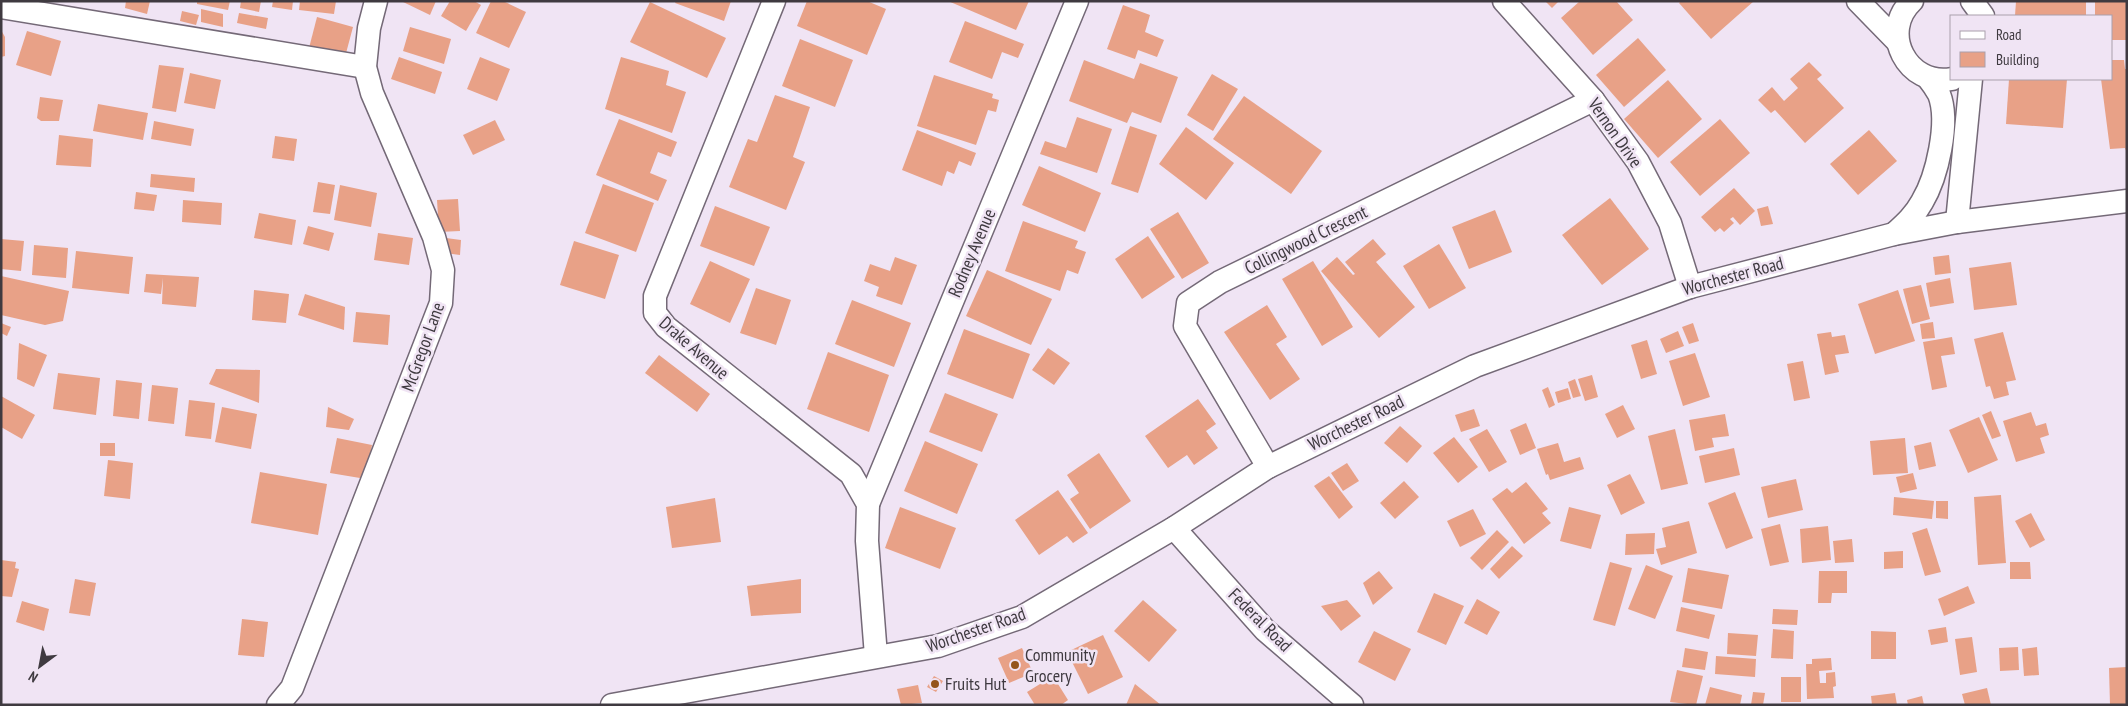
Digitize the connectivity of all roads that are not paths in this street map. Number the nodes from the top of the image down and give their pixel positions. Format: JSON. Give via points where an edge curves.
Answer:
{"nodes":[{"id":1,"x":376,"y":1,"type":"edge"},
{"id":2,"x":774,"y":1,"type":"edge"},
{"id":3,"x":1077,"y":1,"type":"edge"},
{"id":4,"x":1504,"y":1,"type":"edge"},
{"id":5,"x":1858,"y":1,"type":"edge"},
{"id":6,"x":1912,"y":1,"type":"edge"},
{"id":7,"x":1,"y":7,"type":"edge"},
{"id":8,"x":1897,"y":41,"type":"junction"},
{"id":9,"x":364,"y":67,"type":"junction"},
{"id":10,"x":1928,"y":78,"type":"junction"},
{"id":11,"x":1950,"y":79,"type":"edge"},
{"id":12,"x":1971,"y":80,"type":"edge"},
{"id":13,"x":1593,"y":100,"type":"junction"},
{"id":14,"x":2127,"y":201,"type":"edge"},
{"id":15,"x":1957,"y":222,"type":"junction"},
{"id":16,"x":1894,"y":234,"type":"junction"},
{"id":17,"x":1690,"y":287,"type":"junction"},
{"id":18,"x":1268,"y":467,"type":"junction"},
{"id":19,"x":868,"y":504,"type":"junction"},
{"id":20,"x":1174,"y":528,"type":"junction"},
{"id":21,"x":876,"y":656,"type":"junction"},
{"id":22,"x":292,"y":696,"type":"edge"},
{"id":23,"x":278,"y":705,"type":"edge"},
{"id":24,"x":612,"y":705,"type":"edge"},
{"id":25,"x":1352,"y":705,"type":"edge"}],
"edges":[{"from":1,"to":9,"type":"street","name":"McGregor Lane","via":[[368,28]]},
{"from":2,"to":19,"type":"street","name":"Drake Avenue","via":[[655,296],[654,313],[666,327],[851,474]]},
{"from":3,"to":19,"type":"street","name":"Rodney Avenue"},
{"from":4,"to":13,"type":"street","name":"Vernon Drive"},
{"from":5,"to":8,"type":"street"},
{"from":6,"to":8,"type":"street","via":[[1898,23]]},
{"from":7,"to":9,"type":"street"},
{"from":8,"to":10,"type":"street","via":[[1902,57],[1913,70]]},
{"from":9,"to":22,"type":"street","name":"McGregor Lane","via":[[372,93],[434,237],[443,270],[442,302]]},
{"from":10,"to":11,"type":"street"},
{"from":10,"to":16,"type":"street","via":[[1939,94],[1944,112],[1932,183],[1910,220]]},
{"from":12,"to":15,"type":"street"},
{"from":13,"to":17,"type":"street","name":"Vernon Drive","via":[[1638,162],[1670,223]]},
{"from":13,"to":18,"type":"street","name":"Collingwood Crescent","via":[[1220,282],[1188,303],[1185,326]]},
{"from":14,"to":15,"type":"street","name":"Worchester Road"},
{"from":15,"to":16,"type":"street","name":"Worchester Road"},
{"from":16,"to":17,"type":"street","name":"Worchester Road"},
{"from":17,"to":18,"type":"street","name":"Worchester Road","via":[[1475,366]]},
{"from":18,"to":20,"type":"street","name":"Worchester Road"},
{"from":19,"to":21,"type":"street","name":"Drake Avenue"},
{"from":20,"to":21,"type":"street","name":"Worchester Road","via":[[1022,617],[938,646]]},
{"from":20,"to":25,"type":"street","name":"Federal Road","via":[[1265,630]]},
{"from":21,"to":24,"type":"street","name":"Worchester Road"},
{"from":22,"to":23,"type":"street","name":"McGregor Lane"}]}
